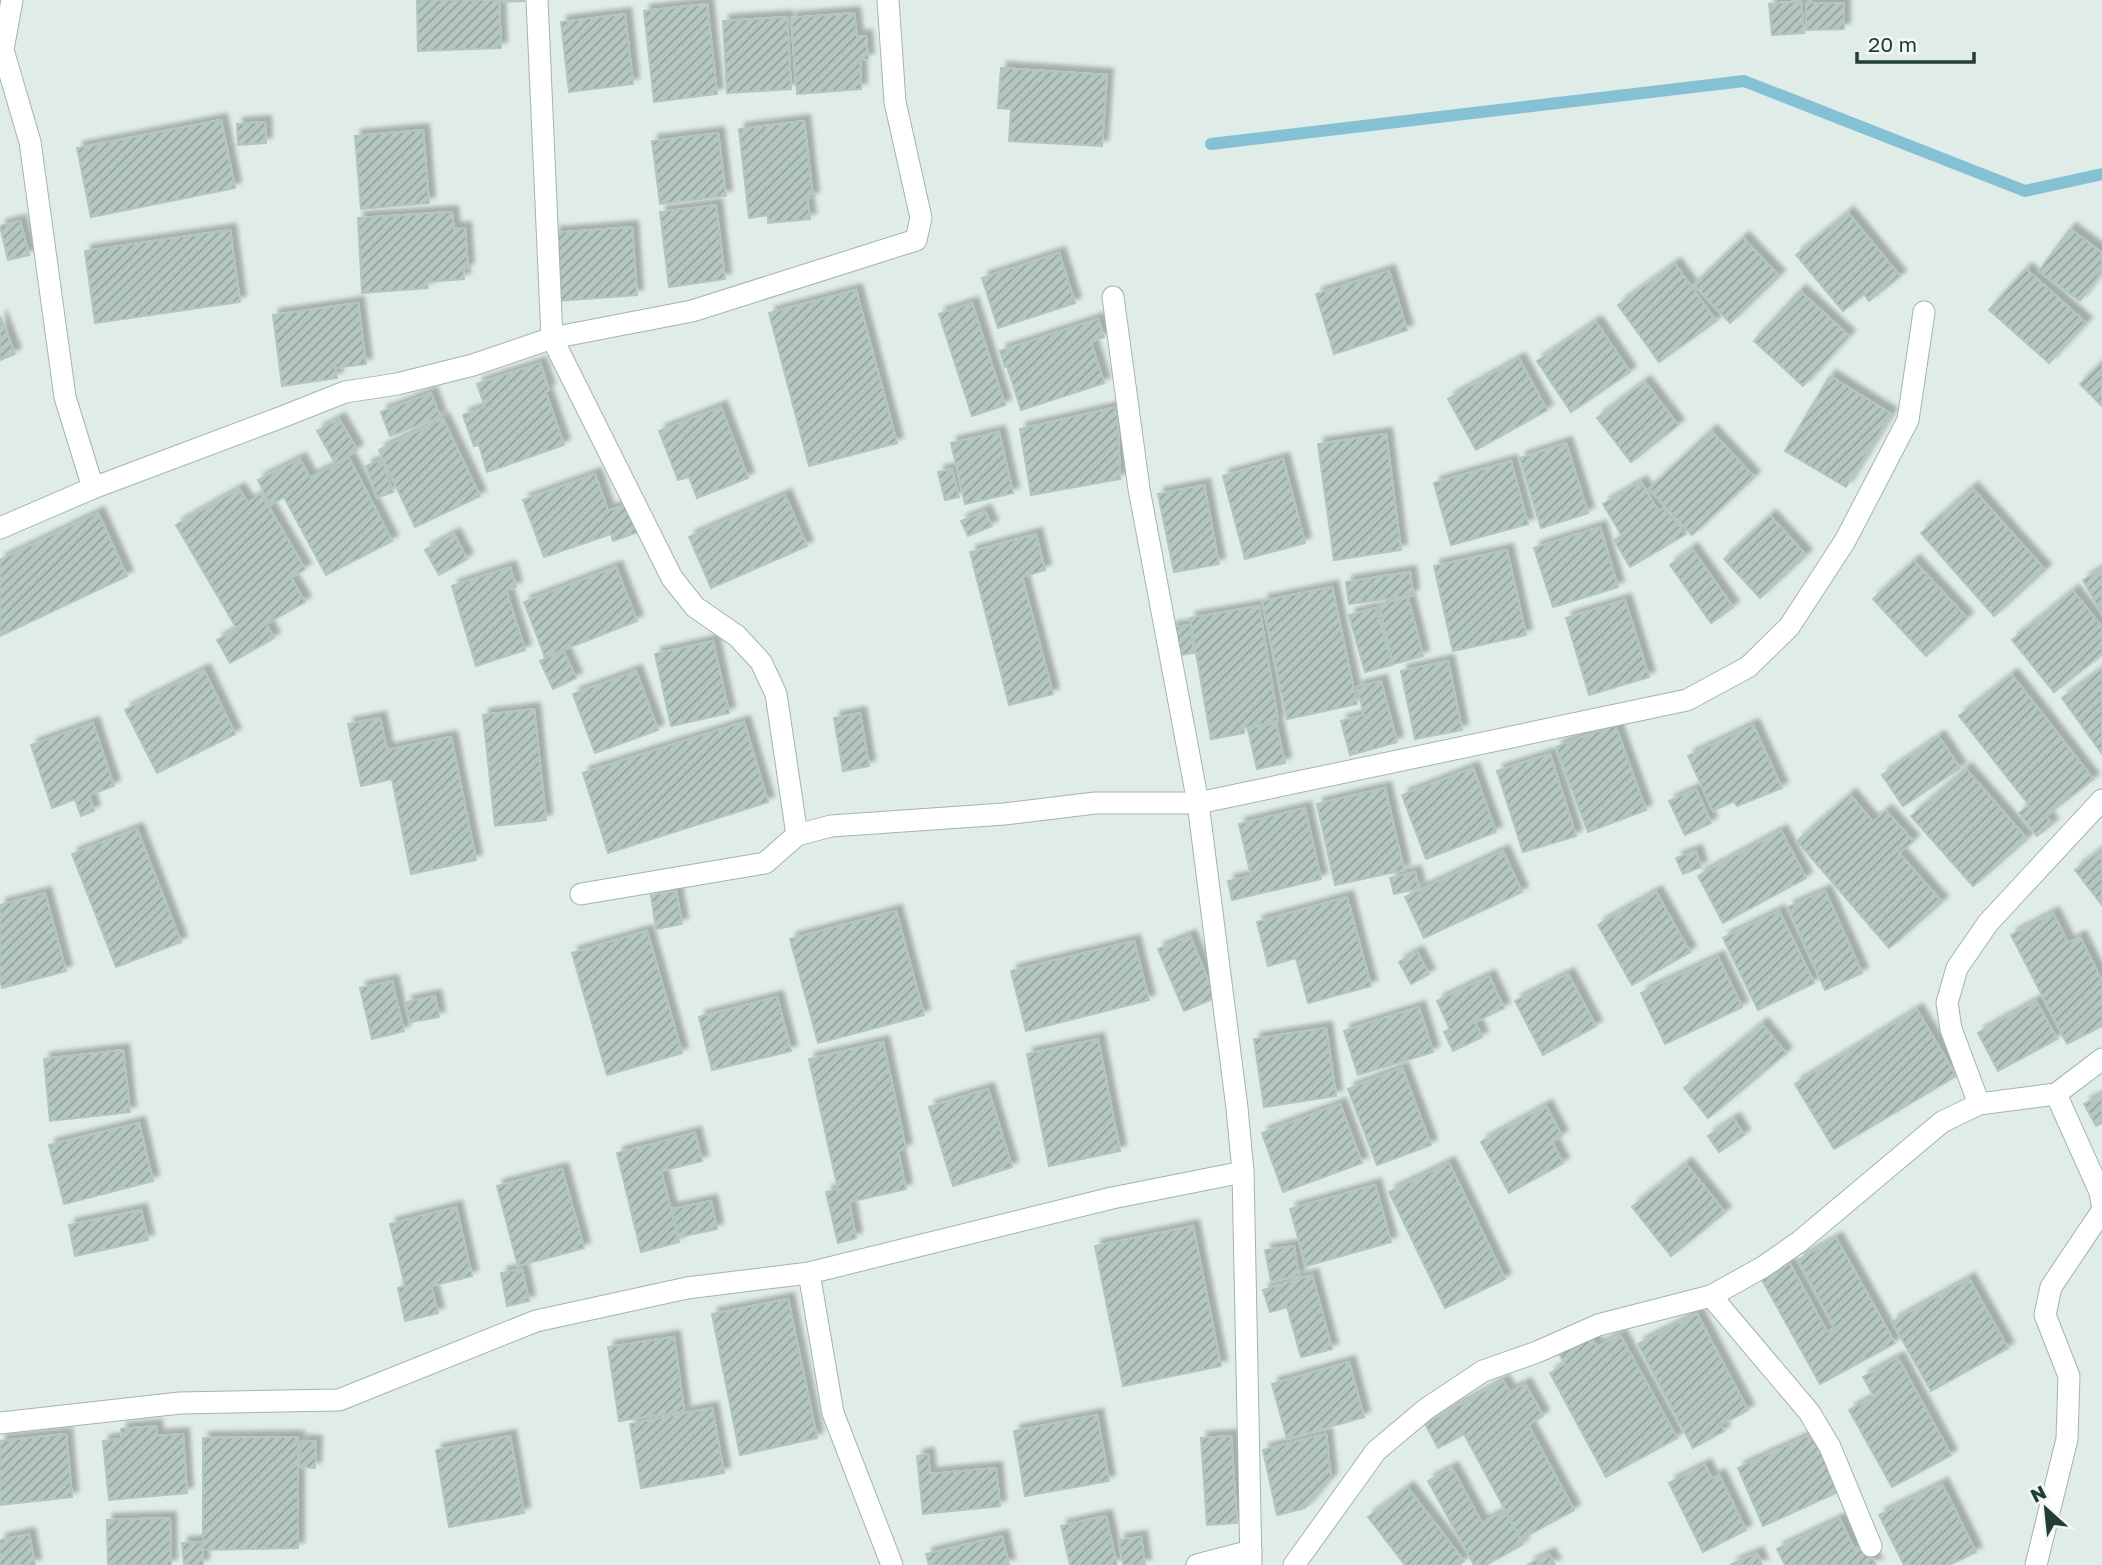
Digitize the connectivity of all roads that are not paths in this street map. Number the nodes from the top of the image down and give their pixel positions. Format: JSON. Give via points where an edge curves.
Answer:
{"nodes":[{"id":1,"x":12,"y":0,"type":"edge"},
{"id":2,"x":537,"y":0,"type":"edge"},
{"id":3,"x":888,"y":0,"type":"edge"},
{"id":4,"x":1113,"y":297,"type":"dead end"},
{"id":5,"x":1924,"y":312,"type":"dead end"},
{"id":6,"x":552,"y":338,"type":"junction"},
{"id":7,"x":93,"y":488,"type":"junction"},
{"id":8,"x":0,"y":528,"type":"edge"},
{"id":9,"x":2102,"y":800,"type":"edge"},
{"id":10,"x":1198,"y":803,"type":"junction"},
{"id":11,"x":797,"y":835,"type":"junction"},
{"id":12,"x":581,"y":894,"type":"dead end"},
{"id":13,"x":2102,"y":1059,"type":"edge"},
{"id":14,"x":2056,"y":1094,"type":"junction"},
{"id":15,"x":1979,"y":1104,"type":"junction"},
{"id":16,"x":1243,"y":1172,"type":"junction"},
{"id":17,"x":2102,"y":1204,"type":"edge"},
{"id":18,"x":2102,"y":1211,"type":"edge"},
{"id":19,"x":809,"y":1273,"type":"junction"},
{"id":20,"x":1711,"y":1296,"type":"junction"},
{"id":21,"x":0,"y":1423,"type":"edge"},
{"id":22,"x":1871,"y":1546,"type":"dead end"},
{"id":23,"x":1251,"y":1558,"type":"edge"},
{"id":24,"x":892,"y":1565,"type":"edge"},
{"id":25,"x":1197,"y":1565,"type":"edge"},
{"id":26,"x":1294,"y":1565,"type":"edge"},
{"id":27,"x":2036,"y":1565,"type":"edge"}],
"edges":[{"from":1,"to":7,"type":"street","via":[[3,50],[30,142],[65,397]]},
{"from":2,"to":6,"type":"street"},
{"from":3,"to":6,"type":"street","via":[[895,102],[921,218],[916,240],[692,311]]},
{"from":4,"to":10,"type":"street","via":[[1139,489]]},
{"from":5,"to":10,"type":"street","via":[[1908,421],[1845,541],[1789,627],[1748,667],[1687,700]]},
{"from":6,"to":7,"type":"street","via":[[473,365],[345,392]]},
{"from":6,"to":11,"type":"street","via":[[672,578],[695,607],[737,636],[761,662],[776,695]]},
{"from":7,"to":8,"type":"street"},
{"from":9,"to":15,"type":"street","via":[[1988,923],[1957,968],[1947,1003],[1951,1029]]},
{"from":10,"to":11,"type":"street","via":[[1096,803],[831,826]]},
{"from":10,"to":16,"type":"street"},
{"from":11,"to":12,"type":"street","via":[[765,863]]},
{"from":13,"to":14,"type":"street"},
{"from":14,"to":15,"type":"street"},
{"from":14,"to":17,"type":"street"},
{"from":15,"to":20,"type":"street","via":[[1942,1122],[1799,1242]]},
{"from":16,"to":19,"type":"street","via":[[1112,1198]]},
{"from":16,"to":23,"type":"street"},
{"from":18,"to":27,"type":"street","via":[[2051,1287],[2045,1315],[2069,1376],[2067,1439]]},
{"from":19,"to":21,"type":"street","via":[[687,1288],[536,1321],[339,1400],[180,1403]]},
{"from":19,"to":24,"type":"street","via":[[832,1413]]},
{"from":20,"to":22,"type":"street","via":[[1809,1412],[1830,1447]]},
{"from":20,"to":26,"type":"street","via":[[1598,1325],[1483,1371],[1426,1409],[1376,1451]]},
{"from":23,"to":25,"type":"street"}]}
